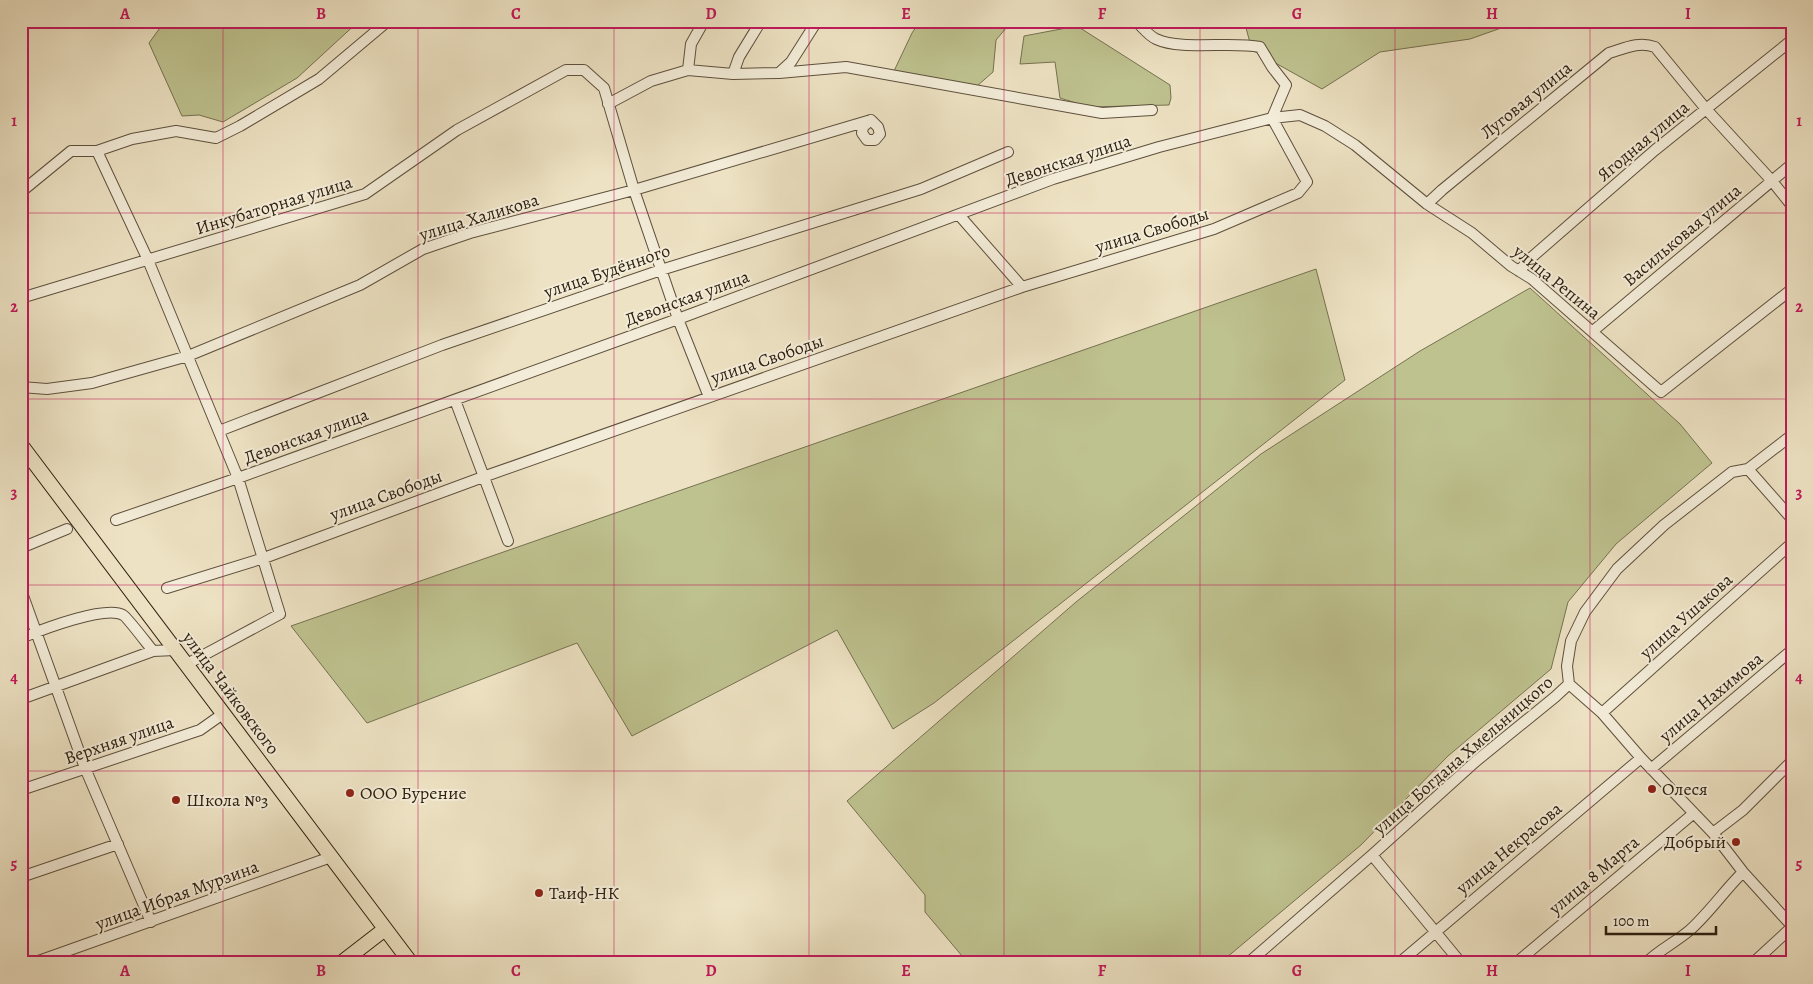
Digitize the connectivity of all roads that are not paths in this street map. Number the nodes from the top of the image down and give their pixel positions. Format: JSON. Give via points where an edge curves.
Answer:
{"nodes":[{"id":1,"x":388,"y":21,"type":"edge"},
{"id":2,"x":704,"y":21,"type":"edge"},
{"id":3,"x":760,"y":21,"type":"edge"},
{"id":4,"x":817,"y":21,"type":"edge"},
{"id":5,"x":1136,"y":21,"type":"edge"},
{"id":6,"x":1792,"y":40,"type":"edge"},
{"id":7,"x":688,"y":70,"type":"junction"},
{"id":8,"x":779,"y":73,"type":"junction"},
{"id":9,"x":733,"y":74,"type":"junction"},
{"id":10,"x":608,"y":104,"type":"junction"},
{"id":11,"x":1706,"y":109,"type":"junction"},
{"id":12,"x":1152,"y":110,"type":"dead end"},
{"id":13,"x":1272,"y":118,"type":"junction"},
{"id":14,"x":871,"y":120,"type":"dead end"},
{"id":15,"x":97,"y":151,"type":"junction"},
{"id":16,"x":1008,"y":152,"type":"dead end"},
{"id":17,"x":1792,"y":164,"type":"edge"},
{"id":18,"x":1772,"y":181,"type":"junction"},
{"id":19,"x":634,"y":190,"type":"junction"},
{"id":20,"x":21,"y":192,"type":"edge"},
{"id":21,"x":1427,"y":204,"type":"junction"},
{"id":22,"x":1792,"y":206,"type":"edge"},
{"id":23,"x":959,"y":215,"type":"junction"},
{"id":24,"x":148,"y":260,"type":"junction"},
{"id":25,"x":662,"y":270,"type":"junction"},
{"id":26,"x":1519,"y":270,"type":"junction"},
{"id":27,"x":1022,"y":287,"type":"junction"},
{"id":28,"x":1792,"y":289,"type":"edge"},
{"id":29,"x":21,"y":298,"type":"edge"},
{"id":30,"x":678,"y":319,"type":"junction"},
{"id":31,"x":1593,"y":331,"type":"junction"},
{"id":32,"x":188,"y":356,"type":"junction"},
{"id":33,"x":21,"y":388,"type":"edge"},
{"id":34,"x":709,"y":397,"type":"junction"},
{"id":35,"x":455,"y":400,"type":"junction"},
{"id":36,"x":219,"y":431,"type":"junction"},
{"id":37,"x":1792,"y":435,"type":"edge"},
{"id":38,"x":21,"y":445,"type":"edge"},
{"id":39,"x":1748,"y":469,"type":"junction"},
{"id":40,"x":483,"y":477,"type":"junction"},
{"id":41,"x":238,"y":478,"type":"junction"},
{"id":42,"x":1792,"y":519,"type":"edge"},
{"id":43,"x":116,"y":520,"type":"dead end"},
{"id":44,"x":67,"y":529,"type":"dead end"},
{"id":45,"x":508,"y":541,"type":"dead end"},
{"id":46,"x":1792,"y":543,"type":"edge"},
{"id":47,"x":21,"y":548,"type":"edge"},
{"id":48,"x":264,"y":558,"type":"junction"},
{"id":49,"x":166,"y":588,"type":"dead end"},
{"id":50,"x":21,"y":590,"type":"edge"},
{"id":51,"x":35,"y":633,"type":"junction"},
{"id":52,"x":21,"y":638,"type":"edge"},
{"id":53,"x":175,"y":650,"type":"junction"},
{"id":54,"x":1792,"y":650,"type":"edge"},
{"id":55,"x":153,"y":651,"type":"junction"},
{"id":56,"x":186,"y":664,"type":"junction"},
{"id":57,"x":1569,"y":684,"type":"junction"},
{"id":58,"x":57,"y":686,"type":"junction"},
{"id":59,"x":21,"y":698,"type":"edge"},
{"id":60,"x":224,"y":713,"type":"junction"},
{"id":61,"x":1602,"y":713,"type":"junction"},
{"id":62,"x":1641,"y":758,"type":"junction"},
{"id":63,"x":1792,"y":761,"type":"edge"},
{"id":64,"x":86,"y":768,"type":"junction"},
{"id":65,"x":1651,"y":769,"type":"junction"},
{"id":66,"x":21,"y":790,"type":"edge"},
{"id":67,"x":1694,"y":813,"type":"junction"},
{"id":68,"x":1713,"y":834,"type":"junction"},
{"id":69,"x":118,"y":844,"type":"junction"},
{"id":70,"x":1372,"y":855,"type":"junction"},
{"id":71,"x":331,"y":857,"type":"junction"},
{"id":72,"x":1743,"y":872,"type":"junction"},
{"id":73,"x":21,"y":877,"type":"edge"},
{"id":74,"x":151,"y":922,"type":"junction"},
{"id":75,"x":1792,"y":927,"type":"edge"},
{"id":76,"x":385,"y":928,"type":"junction"},
{"id":77,"x":1435,"y":932,"type":"junction"},
{"id":78,"x":33,"y":963,"type":"edge"},
{"id":79,"x":341,"y":963,"type":"edge"},
{"id":80,"x":411,"y":963,"type":"edge"},
{"id":81,"x":1248,"y":963,"type":"edge"},
{"id":82,"x":1399,"y":963,"type":"edge"},
{"id":83,"x":1460,"y":963,"type":"edge"},
{"id":84,"x":1516,"y":963,"type":"edge"},
{"id":85,"x":1646,"y":963,"type":"edge"},
{"id":86,"x":1753,"y":963,"type":"edge"}],
"edges":[{"from":1,"to":15,"type":"street","via":[[319,79],[216,138],[176,131],[132,139]]},
{"from":2,"to":7,"type":"street","via":[[690,44]]},
{"from":3,"to":9,"type":"street","via":[[738,57]]},
{"from":4,"to":8,"type":"street","via":[[791,62]]},
{"from":5,"to":13,"type":"street","via":[[1156,39],[1175,44],[1260,47],[1286,85]]},
{"from":6,"to":11,"type":"street","name":"Ягодная улица"},
{"from":7,"to":9,"type":"street"},
{"from":7,"to":10,"type":"street","via":[[651,81]]},
{"from":8,"to":9,"type":"street"},
{"from":8,"to":12,"type":"street","via":[[846,67],[1102,113]]},
{"from":10,"to":19,"type":"street","name":"Инкубаторная улица"},
{"from":10,"to":24,"type":"street","name":"Инкубаторная улица","via":[[604,88],[584,70],[566,70],[457,130],[365,194]]},
{"from":11,"to":18,"type":"street"},
{"from":11,"to":21,"type":"street","name":"Луговая улица","via":[[1655,47],[1632,45],[1609,53]]},
{"from":11,"to":26,"type":"street","name":"Ягодная улица"},
{"from":13,"to":21,"type":"street","name":"Девонская улица","via":[[1300,115],[1325,126],[1355,145]]},
{"from":13,"to":23,"type":"street","name":"Девонская улица","via":[[1159,147],[1054,179]]},
{"from":13,"to":27,"type":"street","name":"улица Свободы","via":[[1307,182],[1298,193],[1214,229]]},
{"from":14,"to":19,"type":"street","name":"улица Халикова"},
{"from":15,"to":20,"type":"street","via":[[71,151]]},
{"from":15,"to":24,"type":"street"},
{"from":16,"to":25,"type":"street","name":"улица Будённого","via":[[921,189]]},
{"from":17,"to":18,"type":"street","name":"Васильковая улица"},
{"from":18,"to":22,"type":"street"},
{"from":18,"to":31,"type":"street","name":"Васильковая улица"},
{"from":19,"to":25,"type":"street","name":"Инкубаторная улица"},
{"from":19,"to":32,"type":"street","name":"улица Халикова","via":[[470,233],[423,249],[360,285]]},
{"from":21,"to":26,"type":"street","name":"улица Репина","via":[[1472,233]]},
{"from":23,"to":27,"type":"street"},
{"from":23,"to":30,"type":"street","name":"Девонская улица"},
{"from":24,"to":29,"type":"street","name":"Инкубаторная улица"},
{"from":24,"to":32,"type":"street"},
{"from":25,"to":30,"type":"street","name":"Инкубаторная улица"},
{"from":25,"to":36,"type":"street","name":"улица Будённого","via":[[442,344]]},
{"from":26,"to":31,"type":"street","name":"улица Репина"},
{"from":27,"to":34,"type":"street","name":"улица Свободы"},
{"from":28,"to":31,"type":"street","name":"улица Репина","via":[[1661,392]]},
{"from":30,"to":34,"type":"street","name":"Инкубаторная улица"},
{"from":30,"to":35,"type":"street","name":"Девонская улица"},
{"from":32,"to":33,"type":"street","name":"улица Халикова","via":[[92,383],[47,389]]},
{"from":32,"to":36,"type":"street"},
{"from":34,"to":40,"type":"street","name":"улица Свободы"},
{"from":35,"to":40,"type":"street"},
{"from":35,"to":41,"type":"street","name":"Девонская улица"},
{"from":36,"to":41,"type":"street"},
{"from":37,"to":39,"type":"street","name":"улица Богдана Хмельницкого"},
{"from":38,"to":53,"type":"main road","name":"улица Чайковского"},
{"from":39,"to":42,"type":"street"},
{"from":39,"to":57,"type":"street","name":"улица Богдана Хмельницкого","via":[[1732,472],[1664,524],[1617,569],[1585,612],[1571,641],[1567,666]]},
{"from":40,"to":45,"type":"street"},
{"from":40,"to":48,"type":"street","name":"улица Свободы"},
{"from":41,"to":43,"type":"street","name":"Девонская улица"},
{"from":41,"to":48,"type":"street"},
{"from":44,"to":47,"type":"street"},
{"from":46,"to":61,"type":"street","name":"улица Ушакова"},
{"from":48,"to":49,"type":"street","name":"улица Свободы"},
{"from":48,"to":56,"type":"street","via":[[280,614]]},
{"from":50,"to":51,"type":"street"},
{"from":51,"to":52,"type":"street"},
{"from":51,"to":55,"type":"street","via":[[91,615],[114,612],[125,615]]},
{"from":51,"to":58,"type":"street"},
{"from":53,"to":55,"type":"street"},
{"from":53,"to":56,"type":"main road","name":"улица Чайковского"},
{"from":54,"to":65,"type":"street","name":"улица Нахимова"},
{"from":55,"to":58,"type":"street"},
{"from":56,"to":60,"type":"main road","name":"улица Чайковского"},
{"from":57,"to":61,"type":"street"},
{"from":57,"to":70,"type":"street","name":"улица Богдана Хмельницкого","via":[[1475,762]]},
{"from":58,"to":59,"type":"street"},
{"from":58,"to":64,"type":"street"},
{"from":60,"to":64,"type":"street","name":"Верхняя улица","via":[[200,730]]},
{"from":60,"to":71,"type":"main road","name":"улица Чайковского"},
{"from":61,"to":62,"type":"street"},
{"from":62,"to":65,"type":"street"},
{"from":62,"to":77,"type":"street","name":"улица Некрасова"},
{"from":63,"to":68,"type":"street","via":[[1743,810]]},
{"from":64,"to":66,"type":"street","name":"Верхняя улица"},
{"from":64,"to":69,"type":"street"},
{"from":65,"to":67,"type":"street"},
{"from":67,"to":68,"type":"street"},
{"from":67,"to":84,"type":"street","name":"улица 8 Марта"},
{"from":68,"to":72,"type":"street"},
{"from":69,"to":73,"type":"street"},
{"from":69,"to":74,"type":"street"},
{"from":70,"to":77,"type":"street"},
{"from":70,"to":81,"type":"street","name":"улица Богдана Хмельницкого"},
{"from":71,"to":74,"type":"street","name":"улица Ибрая Мурзина"},
{"from":71,"to":76,"type":"main road","name":"улица Чайковского"},
{"from":72,"to":75,"type":"street"},
{"from":72,"to":85,"type":"street","via":[[1688,932],[1656,952]]},
{"from":74,"to":78,"type":"street","name":"улица Ибрая Мурзина"},
{"from":75,"to":86,"type":"street"},
{"from":76,"to":79,"type":"main road"},
{"from":76,"to":80,"type":"main road","name":"улица Чайковского"},
{"from":77,"to":82,"type":"street","name":"улица Некрасова"},
{"from":77,"to":83,"type":"street"}]}
